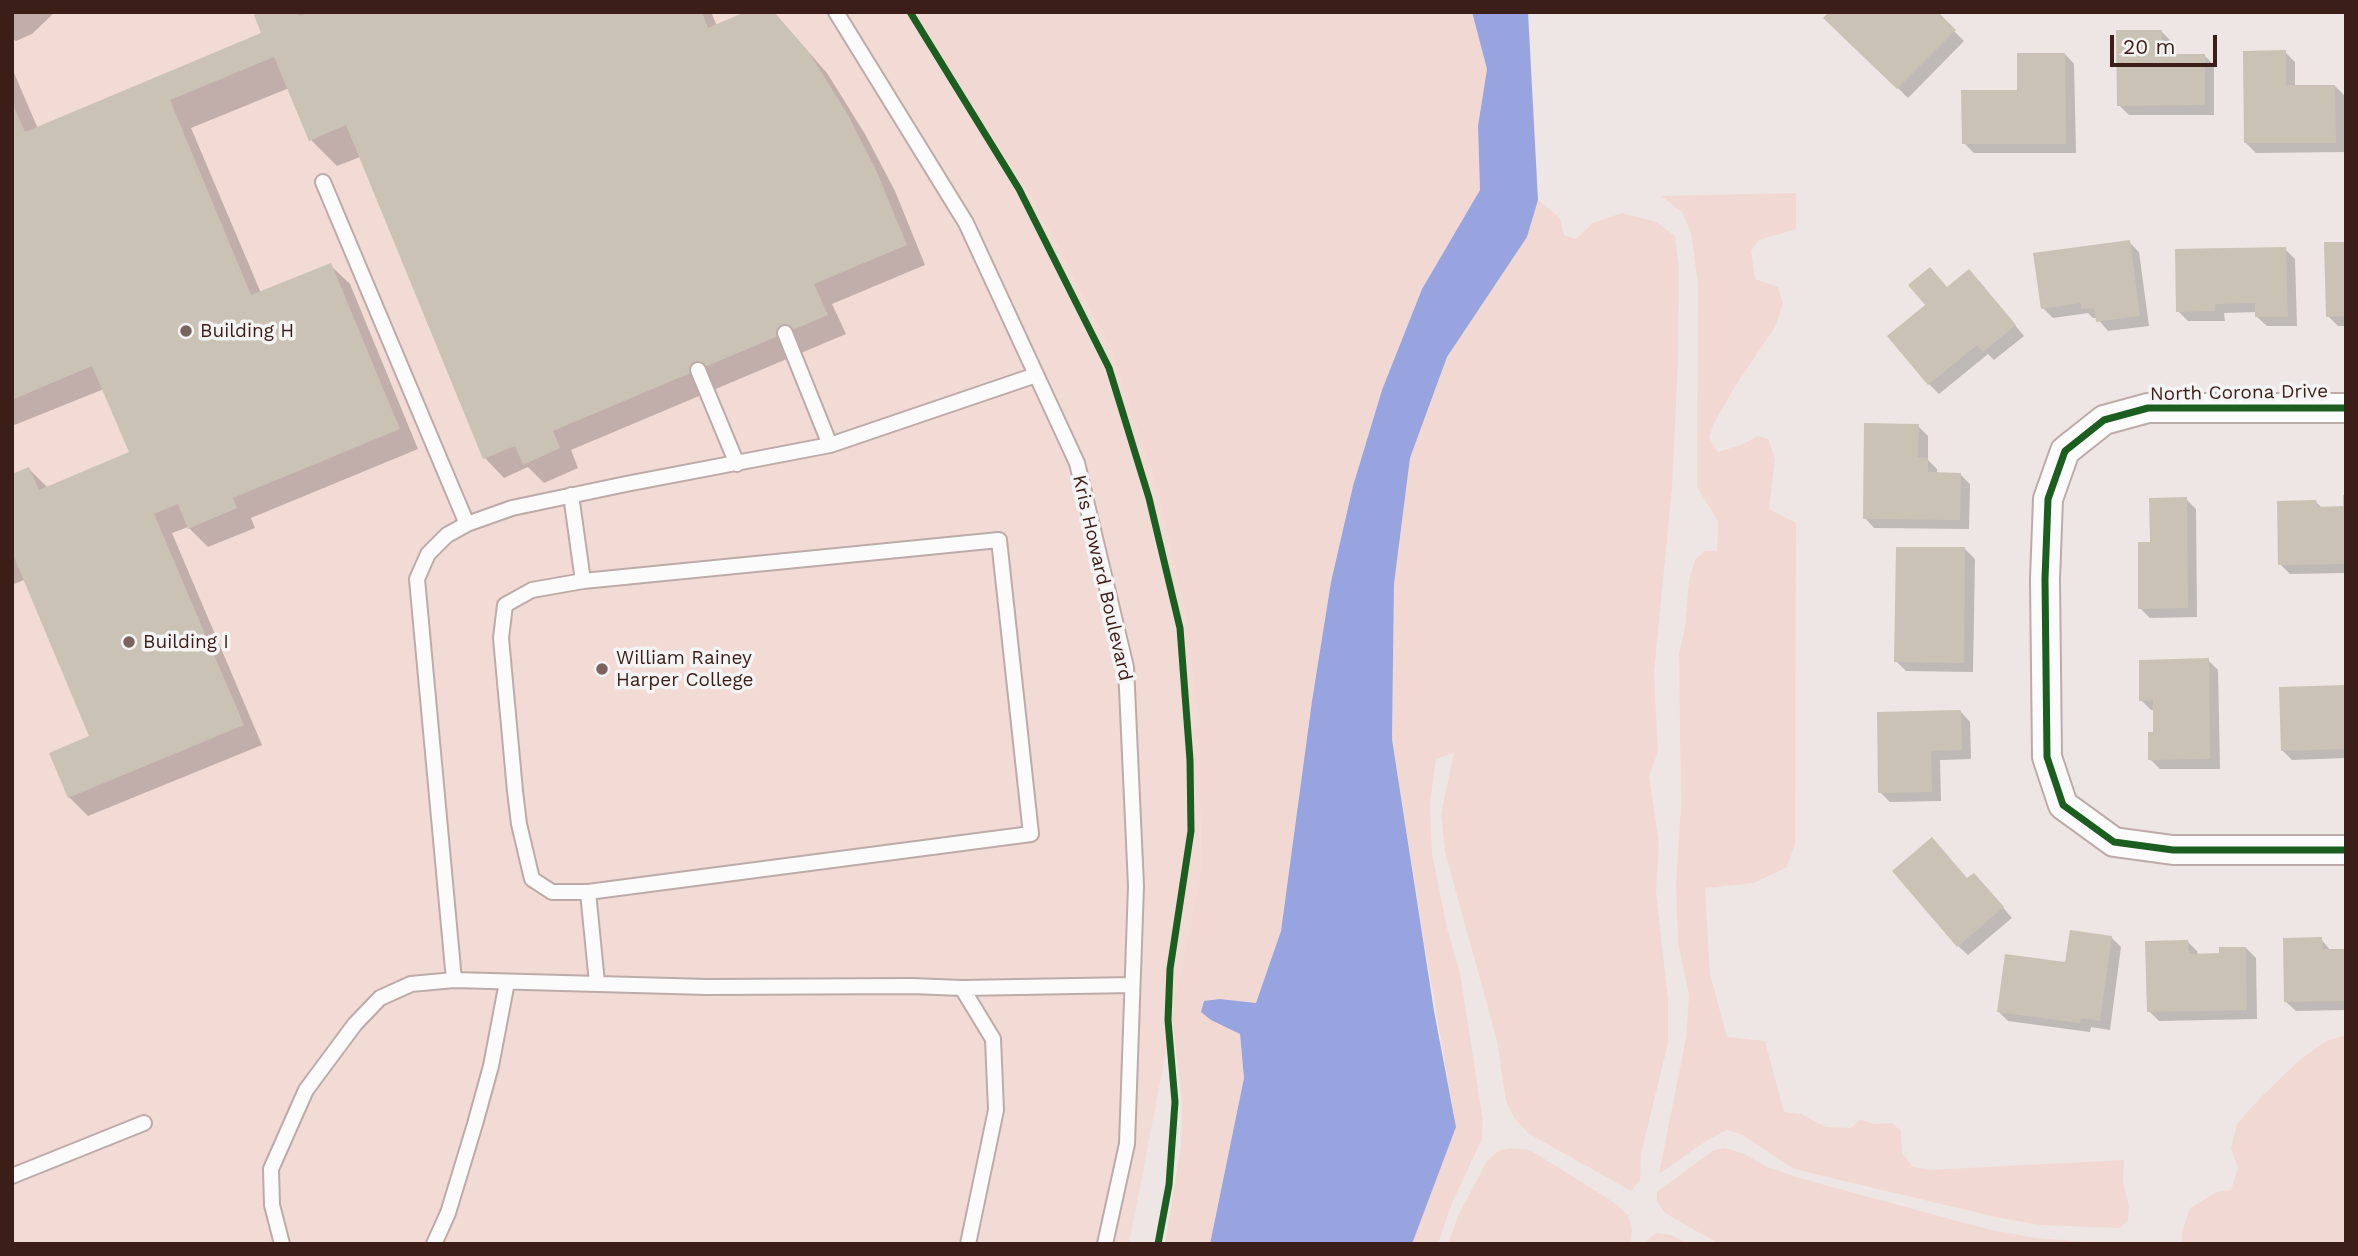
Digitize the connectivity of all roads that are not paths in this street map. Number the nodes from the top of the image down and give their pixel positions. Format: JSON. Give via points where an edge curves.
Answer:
{"nodes":[{"id":1,"x":836,"y":12,"type":"edge"},
{"id":2,"x":323,"y":182,"type":"dead end"},
{"id":3,"x":785,"y":333,"type":"dead end"},
{"id":4,"x":698,"y":370,"type":"dead end"},
{"id":5,"x":1036,"y":375,"type":"junction"},
{"id":6,"x":2346,"y":408,"type":"edge"},
{"id":7,"x":830,"y":446,"type":"junction"},
{"id":8,"x":737,"y":464,"type":"junction"},
{"id":9,"x":571,"y":495,"type":"junction"},
{"id":10,"x":467,"y":524,"type":"junction"},
{"id":11,"x":583,"y":580,"type":"junction"},
{"id":12,"x":2346,"y":850,"type":"edge"},
{"id":13,"x":587,"y":892,"type":"junction"},
{"id":14,"x":454,"y":980,"type":"junction"},
{"id":15,"x":507,"y":982,"type":"junction"},
{"id":16,"x":597,"y":983,"type":"junction"},
{"id":17,"x":1132,"y":985,"type":"junction"},
{"id":18,"x":962,"y":988,"type":"junction"},
{"id":19,"x":144,"y":1123,"type":"dead end"},
{"id":20,"x":12,"y":1176,"type":"edge"},
{"id":21,"x":282,"y":1244,"type":"edge"},
{"id":22,"x":434,"y":1244,"type":"edge"},
{"id":23,"x":968,"y":1244,"type":"edge"},
{"id":24,"x":1105,"y":1244,"type":"edge"}],
"edges":[{"from":1,"to":5,"type":"lane","name":"Kris Howard Boulevard","via":[[966,223]]},
{"from":2,"to":10,"type":"lane"},
{"from":3,"to":7,"type":"lane"},
{"from":4,"to":8,"type":"lane"},
{"from":5,"to":7,"type":"lane"},
{"from":5,"to":17,"type":"lane","name":"Kris Howard Boulevard","via":[[1077,463],[1126,667],[1136,886]]},
{"from":6,"to":12,"type":"street","name":"North Corona Drive","via":[[2148,408],[2104,420],[2065,451],[2048,499],[2045,579],[2048,757],[2063,805],[2114,842],[2174,850]]},
{"from":7,"to":8,"type":"lane"},
{"from":8,"to":9,"type":"lane"},
{"from":9,"to":10,"type":"lane"},
{"from":9,"to":11,"type":"lane"},
{"from":10,"to":14,"type":"lane","via":[[428,554],[417,579]]},
{"from":11,"to":13,"type":"lane","via":[[532,590],[505,605],[501,638],[519,824],[531,879],[552,892]]},
{"from":11,"to":13,"type":"lane","via":[[999,540],[1031,834]]},
{"from":13,"to":16,"type":"lane"},
{"from":14,"to":15,"type":"lane"},
{"from":14,"to":21,"type":"lane","via":[[411,984],[380,998],[306,1090],[271,1169],[272,1205]]},
{"from":15,"to":16,"type":"lane"},
{"from":15,"to":22,"type":"lane","via":[[491,1066],[448,1213]]},
{"from":16,"to":18,"type":"lane"},
{"from":17,"to":18,"type":"lane"},
{"from":17,"to":24,"type":"lane","name":"Kris Howard Boulevard","via":[[1127,1144]]},
{"from":18,"to":23,"type":"lane","via":[[993,1039],[996,1110]]},
{"from":19,"to":20,"type":"lane"}]}
